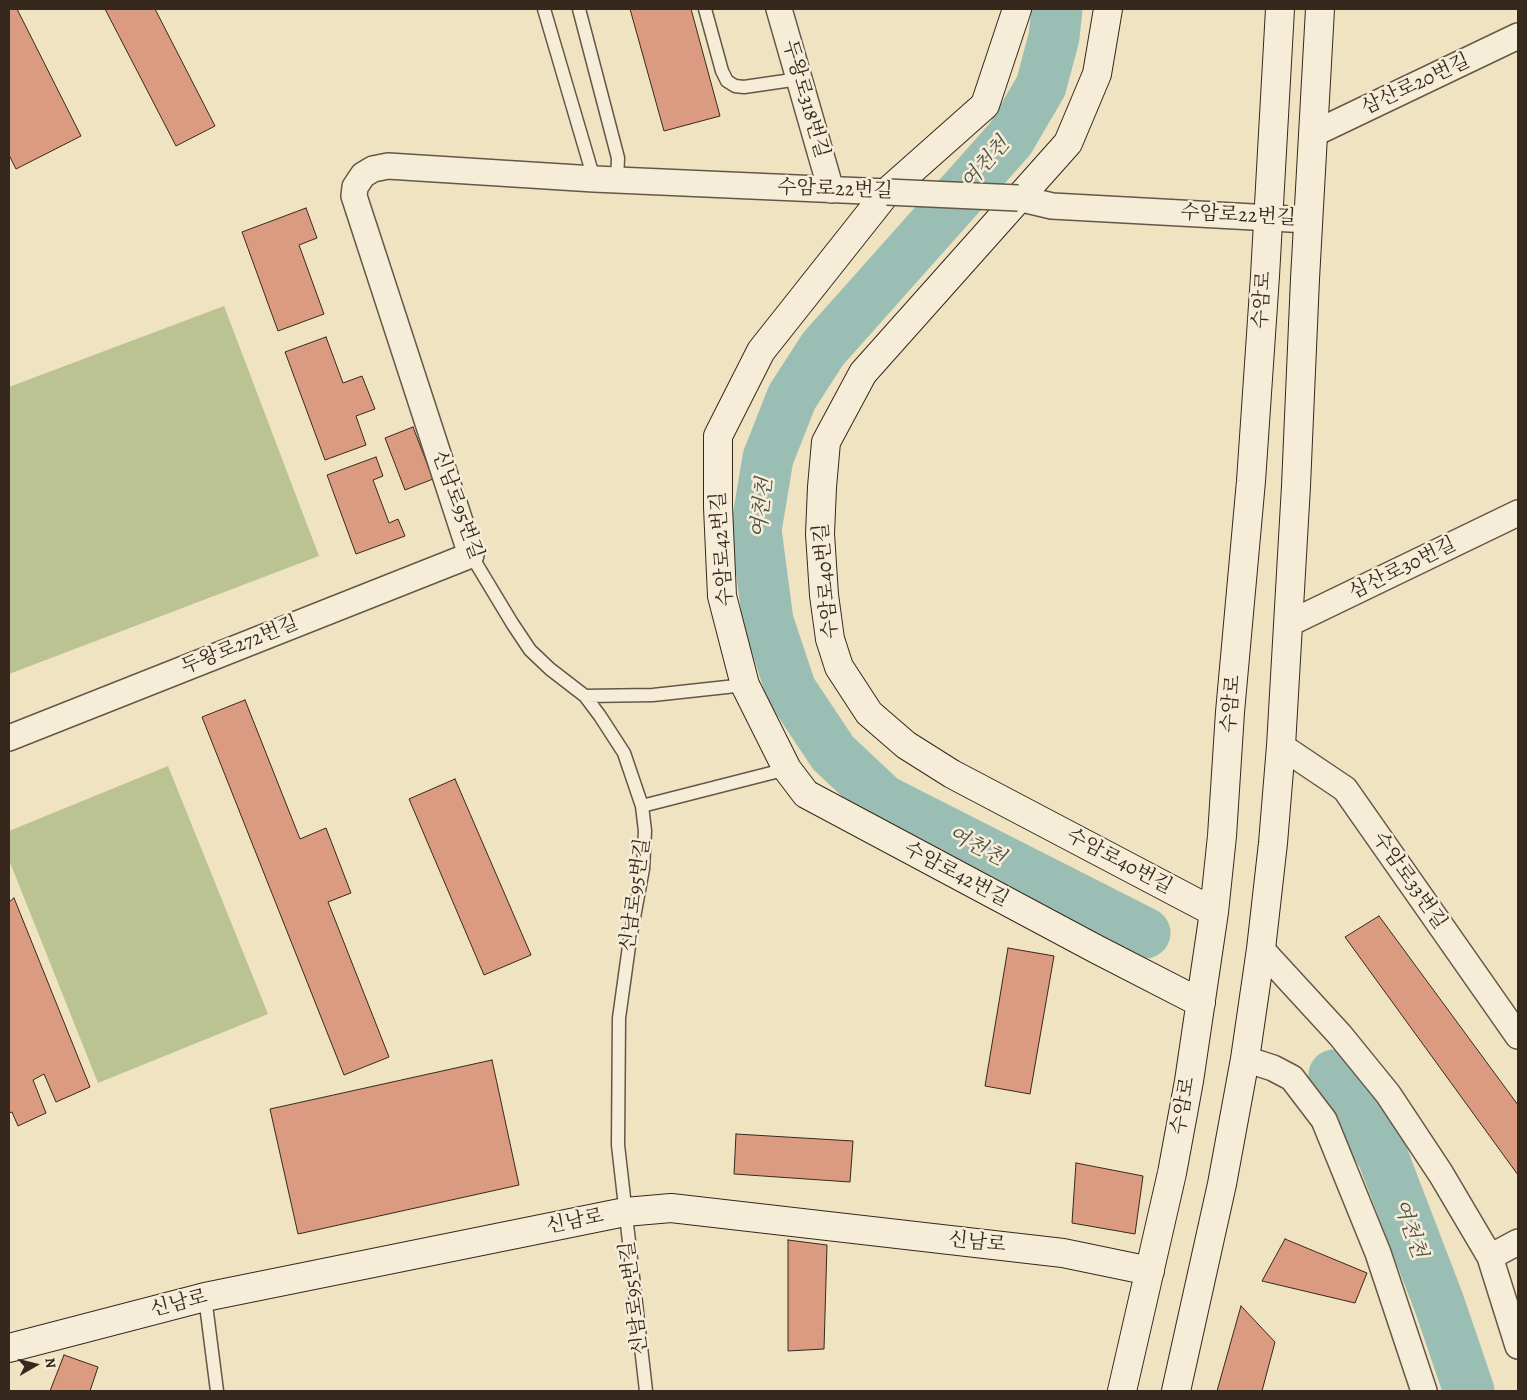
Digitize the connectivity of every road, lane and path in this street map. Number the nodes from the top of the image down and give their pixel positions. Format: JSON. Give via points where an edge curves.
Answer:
{"nodes":[{"id":1,"x":544,"y":9,"type":"edge"},
{"id":2,"x":579,"y":9,"type":"edge"},
{"id":3,"x":705,"y":9,"type":"edge"},
{"id":4,"x":779,"y":9,"type":"edge"},
{"id":5,"x":1017,"y":9,"type":"edge"},
{"id":6,"x":1108,"y":9,"type":"edge"},
{"id":7,"x":1280,"y":9,"type":"edge"},
{"id":8,"x":1320,"y":9,"type":"edge"},
{"id":9,"x":1518,"y":36,"type":"edge"},
{"id":10,"x":799,"y":79,"type":"junction"},
{"id":11,"x":1313,"y":134,"type":"junction"},
{"id":12,"x":363,"y":176,"type":"joint"},
{"id":13,"x":606,"y":180,"type":"junction"},
{"id":14,"x":831,"y":190,"type":"junction"},
{"id":15,"x":887,"y":192,"type":"junction"},
{"id":16,"x":1018,"y":198,"type":"junction"},
{"id":17,"x":1268,"y":218,"type":"junction"},
{"id":18,"x":1308,"y":220,"type":"junction"},
{"id":19,"x":1518,"y":514,"type":"edge"},
{"id":20,"x":471,"y":555,"type":"junction"},
{"id":21,"x":1288,"y":624,"type":"junction"},
{"id":22,"x":746,"y":686,"type":"junction"},
{"id":23,"x":584,"y":696,"type":"junction"},
{"id":24,"x":9,"y":738,"type":"edge"},
{"id":25,"x":1281,"y":746,"type":"junction"},
{"id":26,"x":787,"y":769,"type":"junction"},
{"id":27,"x":642,"y":806,"type":"junction"},
{"id":28,"x":1214,"y":912,"type":"junction"},
{"id":29,"x":1261,"y":949,"type":"junction"},
{"id":30,"x":1201,"y":1003,"type":"junction"},
{"id":31,"x":1518,"y":1036,"type":"edge"},
{"id":32,"x":1245,"y":1059,"type":"junction"},
{"id":33,"x":625,"y":1212,"type":"junction"},
{"id":34,"x":1518,"y":1242,"type":"edge"},
{"id":35,"x":1490,"y":1257,"type":"junction"},
{"id":36,"x":1150,"y":1271,"type":"junction"},
{"id":37,"x":205,"y":1297,"type":"junction"},
{"id":38,"x":1518,"y":1346,"type":"edge"},
{"id":39,"x":9,"y":1348,"type":"edge"},
{"id":40,"x":217,"y":1391,"type":"edge"},
{"id":41,"x":646,"y":1391,"type":"edge"},
{"id":42,"x":1122,"y":1391,"type":"edge"},
{"id":43,"x":1176,"y":1391,"type":"edge"},
{"id":44,"x":1424,"y":1391,"type":"edge"}],
"edges":[{"from":1,"to":13,"type":"lane"},
{"from":2,"to":13,"type":"lane","via":[[618,158]]},
{"from":3,"to":10,"type":"lane","via":[[722,71],[735,86]]},
{"from":4,"to":10,"type":"street","name":"두왕로318번길"},
{"from":5,"to":15,"type":"street","name":"수암로42번길","via":[[984,105]]},
{"from":6,"to":16,"type":"street","name":"수암로40번길","via":[[1097,74],[1068,143]]},
{"from":7,"to":17,"type":"street","name":"수암로"},
{"from":8,"to":11,"type":"street","name":"수암로"},
{"from":9,"to":11,"type":"street","name":"삼산로20번길"},
{"from":10,"to":14,"type":"street","name":"두왕로318번길"},
{"from":11,"to":18,"type":"street","name":"수암로"},
{"from":12,"to":13,"type":"street","name":"수암로22번길","via":[[373,169],[388,166]]},
{"from":12,"to":20,"type":"street","name":"신남로95번길","via":[[355,187],[354,196]]},
{"from":13,"to":14,"type":"street","name":"수암로22번길"},
{"from":14,"to":15,"type":"street","name":"수암로22번길"},
{"from":15,"to":16,"type":"street","name":"수암로22번길","bridge":true},
{"from":15,"to":22,"type":"street","name":"수암로42번길","via":[[760,351],[718,436],[722,596]]},
{"from":16,"to":17,"type":"street","name":"수암로22번길","via":[[1052,206]]},
{"from":16,"to":28,"type":"street","name":"수암로40번길","via":[[863,373],[826,442],[820,534],[830,640],[839,667],[869,713],[906,745],[952,774]]},
{"from":17,"to":18,"type":"street","name":"수암로22번길"},
{"from":17,"to":28,"type":"street","name":"수암로","via":[[1251,481]]},
{"from":18,"to":21,"type":"street","name":"수암로"},
{"from":19,"to":21,"type":"street","name":"삼산로30번길"},
{"from":20,"to":23,"type":"lane","name":"신남로95번길","via":[[530,650]]},
{"from":20,"to":24,"type":"street","name":"두왕로272번길"},
{"from":21,"to":25,"type":"street","name":"수암로"},
{"from":22,"to":23,"type":"lane","via":[[653,695]]},
{"from":22,"to":26,"type":"street","name":"수암로42번길"},
{"from":23,"to":27,"type":"lane","name":"신남로95번길","via":[[624,752]]},
{"from":25,"to":29,"type":"street","name":"수암로"},
{"from":25,"to":31,"type":"street","name":"수암로33번길","via":[[1345,789]]},
{"from":26,"to":27,"type":"lane"},
{"from":26,"to":30,"type":"street","name":"수암로42번길","via":[[806,794]]},
{"from":27,"to":33,"type":"lane","name":"신남로95번길","via":[[645,831],[643,869],[619,1018],[618,1145]]},
{"from":28,"to":30,"type":"street","name":"수암로"},
{"from":29,"to":32,"type":"street","name":"수암로"},
{"from":29,"to":35,"type":"street","via":[[1340,1035],[1388,1094]]},
{"from":30,"to":36,"type":"street","name":"수암로","via":[[1179,1136]]},
{"from":32,"to":43,"type":"street","name":"수암로","via":[[1222,1184]]},
{"from":32,"to":44,"type":"street","via":[[1292,1078],[1324,1120],[1378,1253]]},
{"from":33,"to":36,"type":"street","name":"신남로","via":[[671,1208],[1063,1252]]},
{"from":33,"to":37,"type":"street","name":"신남로"},
{"from":33,"to":41,"type":"lane","name":"신남로95번길"},
{"from":34,"to":35,"type":"street"},
{"from":35,"to":38,"type":"street"},
{"from":36,"to":42,"type":"street","name":"수암로"},
{"from":37,"to":39,"type":"street","name":"신남로"},
{"from":37,"to":40,"type":"lane"}]}
